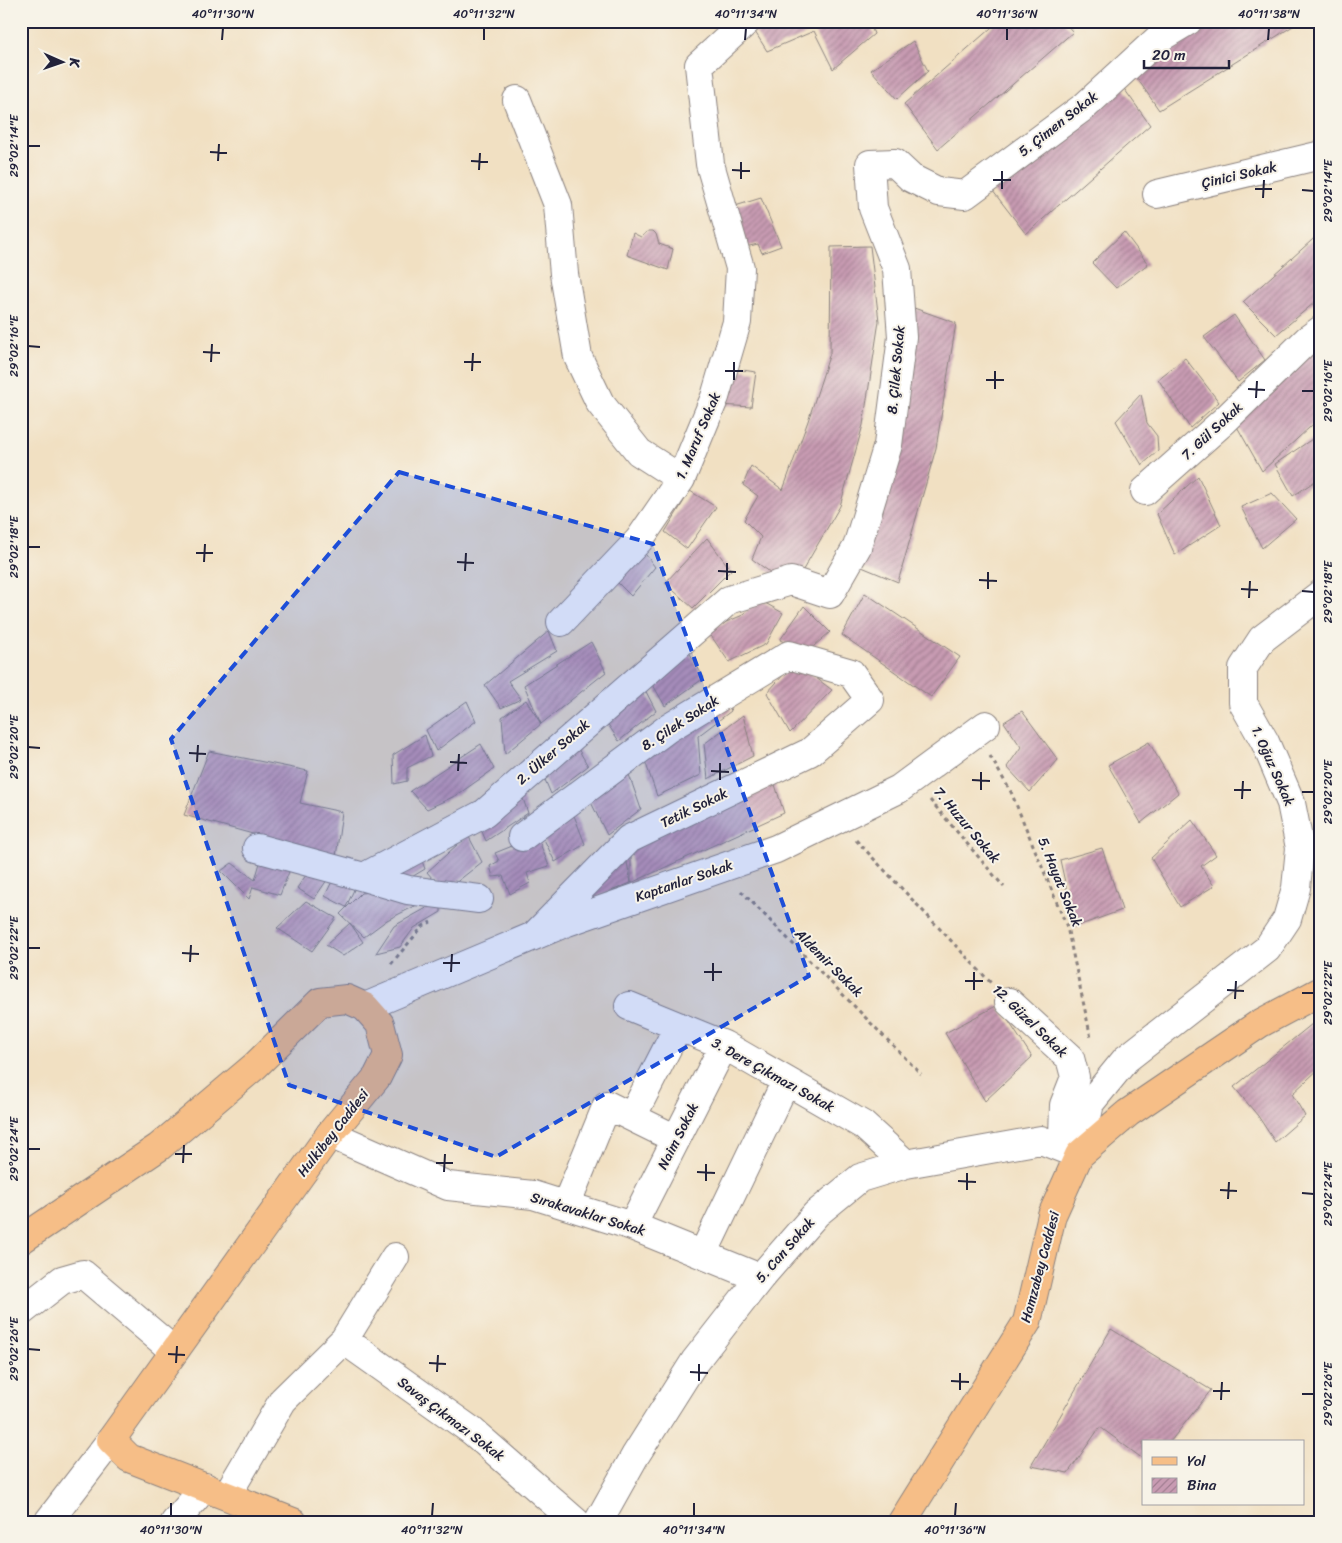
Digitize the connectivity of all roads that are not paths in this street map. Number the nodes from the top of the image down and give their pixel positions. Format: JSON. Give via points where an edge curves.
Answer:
{"nodes":[{"id":1,"x":747,"y":21,"type":"edge"},
{"id":2,"x":1188,"y":21,"type":"edge"},
{"id":3,"x":517,"y":100,"type":"dead end"},
{"id":4,"x":1321,"y":155,"type":"edge"},
{"id":5,"x":895,"y":163,"type":"joint"},
{"id":6,"x":1157,"y":194,"type":"dead end"},
{"id":7,"x":1321,"y":330,"type":"edge"},
{"id":8,"x":681,"y":479,"type":"junction"},
{"id":9,"x":1146,"y":491,"type":"dead end"},
{"id":10,"x":830,"y":594,"type":"joint"},
{"id":11,"x":1321,"y":594,"type":"edge"},
{"id":12,"x":561,"y":622,"type":"dead end"},
{"id":13,"x":870,"y":700,"type":"joint"},
{"id":14,"x":981,"y":728,"type":"road end"},
{"id":15,"x":522,"y":837,"type":"dead end"},
{"id":16,"x":257,"y":848,"type":"dead end"},
{"id":17,"x":364,"y":877,"type":"junction"},
{"id":18,"x":479,"y":899,"type":"dead end"},
{"id":19,"x":534,"y":936,"type":"junction"},
{"id":20,"x":1321,"y":991,"type":"edge"},
{"id":21,"x":1008,"y":1002,"type":"road end"},
{"id":22,"x":629,"y":1006,"type":"dead end"},
{"id":23,"x":365,"y":1007,"type":"junction"},
{"id":24,"x":678,"y":1026,"type":"junction"},
{"id":25,"x":724,"y":1046,"type":"junction"},
{"id":26,"x":786,"y":1081,"type":"junction"},
{"id":27,"x":632,"y":1117,"type":"junction"},
{"id":28,"x":330,"y":1134,"type":"junction"},
{"id":29,"x":676,"y":1140,"type":"junction"},
{"id":30,"x":1079,"y":1155,"type":"junction"},
{"id":31,"x":906,"y":1164,"type":"junction"},
{"id":32,"x":566,"y":1205,"type":"junction"},
{"id":33,"x":632,"y":1226,"type":"junction"},
{"id":34,"x":21,"y":1240,"type":"edge"},
{"id":35,"x":703,"y":1254,"type":"junction"},
{"id":36,"x":395,"y":1258,"type":"dead end"},
{"id":37,"x":760,"y":1278,"type":"junction"},
{"id":38,"x":21,"y":1312,"type":"edge"},
{"id":39,"x":344,"y":1340,"type":"junction"},
{"id":40,"x":174,"y":1351,"type":"junction"},
{"id":41,"x":111,"y":1440,"type":"junction"},
{"id":42,"x":216,"y":1491,"type":"junction"},
{"id":43,"x":48,"y":1522,"type":"edge"},
{"id":44,"x":175,"y":1522,"type":"edge"},
{"id":45,"x":293,"y":1522,"type":"edge"},
{"id":46,"x":576,"y":1522,"type":"edge"},
{"id":47,"x":598,"y":1522,"type":"edge"},
{"id":48,"x":902,"y":1522,"type":"edge"}],
"edges":[{"from":1,"to":8,"type":"street","name":"1. Maruf Sokak","via":[[699,65],[710,164],[740,268],[737,322],[715,397]]},
{"from":2,"to":5,"type":"street","name":"5. Çimen Sokak","via":[[1158,39],[1085,106],[965,195],[939,192],[911,178]]},
{"from":3,"to":8,"type":"street","via":[[558,205],[564,274],[578,357],[600,403],[639,452]]},
{"from":4,"to":6,"type":"street","name":"Çinici Sokak"},
{"from":5,"to":10,"type":"street","name":"8. Çilek Sokak","via":[[870,164],[873,208],[897,269],[902,337],[888,445],[857,547]]},
{"from":7,"to":9,"type":"street","name":"7. Gül Sokak"},
{"from":8,"to":12,"type":"street","name":"1. Maruf Sokak","via":[[639,540]]},
{"from":10,"to":17,"type":"street","name":"2. Ülker Sokak","via":[[791,581],[729,600],[485,813]]},
{"from":11,"to":30,"type":"street","name":"1. Oğuz Sokak","via":[[1262,639],[1243,668],[1243,703],[1265,742],[1291,803],[1300,848],[1296,888],[1287,919],[1267,949],[1126,1059],[1090,1103]]},
{"from":13,"to":15,"type":"street","name":"8. Çilek Sokak","via":[[850,673],[789,655],[667,729]]},
{"from":13,"to":19,"type":"street","name":"Tetik Sokak","via":[[810,752],[629,838]]},
{"from":14,"to":19,"type":"street","name":"Kaptanlar Sokak","via":[[899,789],[776,849]]},
{"from":16,"to":17,"type":"street"},
{"from":17,"to":18,"type":"street","via":[[408,890]]},
{"from":19,"to":23,"type":"street","name":"Kaptanlar Sokak"},
{"from":20,"to":30,"type":"main road","name":"Hamzabey Caddesi","via":[[1259,1024],[1128,1113]]},
{"from":21,"to":30,"type":"street","name":"12. Güzel Sokak","via":[[1070,1058],[1075,1077],[1064,1105],[1063,1138]]},
{"from":22,"to":24,"type":"street","name":"3. Dere Çıkmazı Sokak"},
{"from":23,"to":28,"type":"main road","name":"Hulkibey Caddesi","via":[[380,1024],[388,1055],[377,1077]]},
{"from":23,"to":34,"type":"main road","via":[[347,1000],[320,1002],[255,1066],[159,1147]]},
{"from":24,"to":25,"type":"street","name":"3. Dere Çıkmazı Sokak"},
{"from":24,"to":27,"type":"street"},
{"from":25,"to":26,"type":"street","name":"3. Dere Çıkmazı Sokak"},
{"from":25,"to":29,"type":"street","name":"Naim Sokak"},
{"from":26,"to":31,"type":"street","name":"3. Dere Çıkmazı Sokak","via":[[864,1125]]},
{"from":26,"to":35,"type":"street"},
{"from":27,"to":29,"type":"street"},
{"from":27,"to":32,"type":"street","via":[[607,1104]]},
{"from":28,"to":32,"type":"street","name":"Sırakavaklar Sokak","via":[[448,1186],[533,1195]]},
{"from":28,"to":40,"type":"main road","name":"Hulkibey Caddesi"},
{"from":29,"to":33,"type":"street","name":"Naim Sokak"},
{"from":30,"to":31,"type":"street","name":"5. Can Sokak","via":[[1041,1140]]},
{"from":30,"to":48,"type":"main road","name":"Hamzabey Caddesi","via":[[1052,1215],[1026,1322]]},
{"from":31,"to":37,"type":"street","name":"5. Can Sokak","via":[[860,1178],[816,1214]]},
{"from":32,"to":33,"type":"street","name":"Sırakavaklar Sokak"},
{"from":33,"to":35,"type":"street","name":"Sırakavaklar Sokak"},
{"from":35,"to":37,"type":"street","name":"Sırakavaklar Sokak"},
{"from":36,"to":39,"type":"street"},
{"from":37,"to":47,"type":"street","name":"5. Can Sokak","via":[[695,1361]]},
{"from":38,"to":40,"type":"street","via":[[62,1280],[83,1274]]},
{"from":39,"to":42,"type":"street","via":[[283,1400]]},
{"from":39,"to":46,"type":"street","name":"Savaş Çıkmazı Sokak","via":[[472,1431]]},
{"from":40,"to":41,"type":"main road","name":"Hulkibey Caddesi"},
{"from":41,"to":42,"type":"main road","via":[[129,1458]]},
{"from":41,"to":43,"type":"street"},
{"from":42,"to":44,"type":"street"},
{"from":42,"to":45,"type":"main road"}]}
